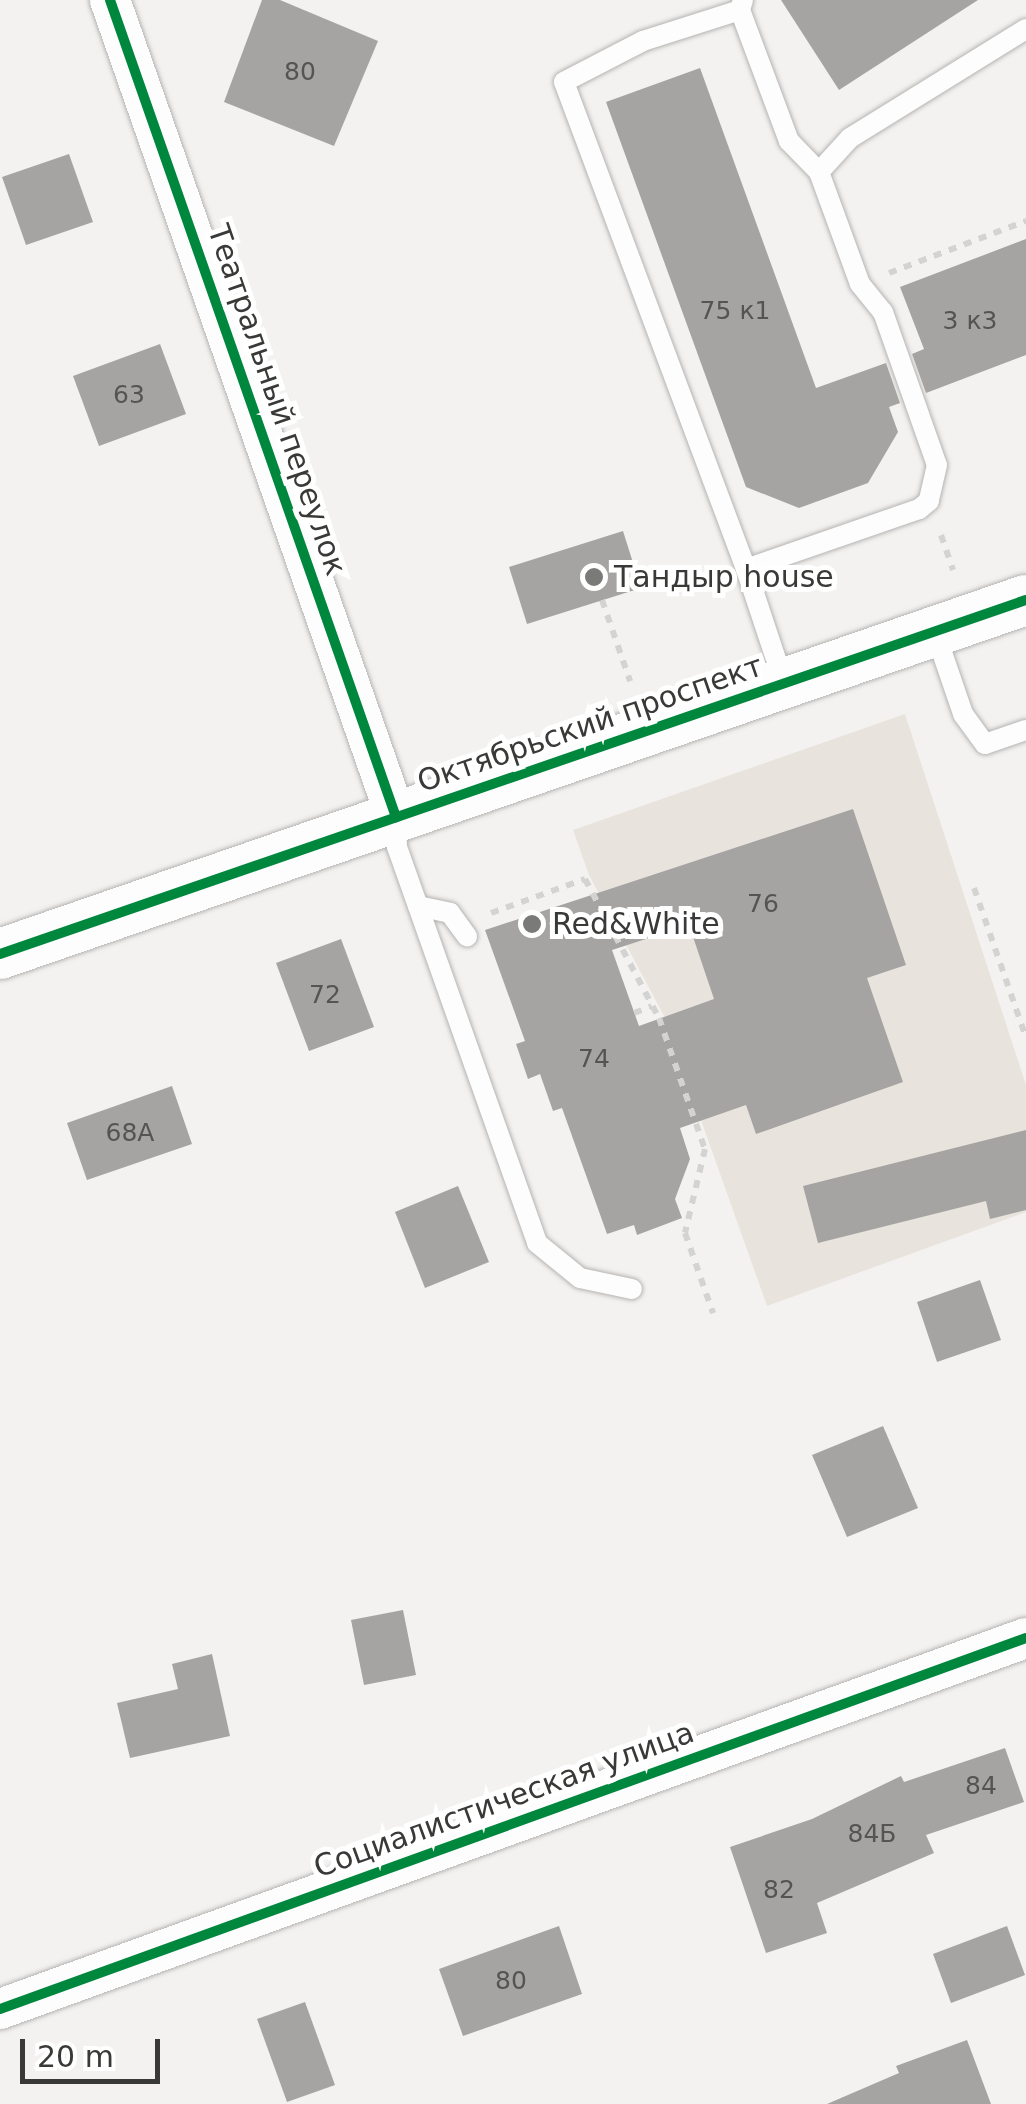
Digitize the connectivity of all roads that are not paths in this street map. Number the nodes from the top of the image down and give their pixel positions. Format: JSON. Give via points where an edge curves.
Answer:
{"nodes":[{"id":1,"x":110,"y":0,"type":"edge"},
{"id":2,"x":742,"y":5,"type":"edge"},
{"id":3,"x":1026,"y":29,"type":"edge"},
{"id":4,"x":819,"y":172,"type":"junction"},
{"id":5,"x":746,"y":569,"type":"junction"},
{"id":6,"x":1026,"y":600,"type":"edge"},
{"id":7,"x":934,"y":632,"type":"junction"},
{"id":8,"x":784,"y":683,"type":"junction"},
{"id":9,"x":1026,"y":730,"type":"edge"},
{"id":10,"x":396,"y":818,"type":"junction"},
{"id":11,"x":418,"y":906,"type":"junction"},
{"id":12,"x":465,"y":930,"type":"road end"},
{"id":13,"x":0,"y":954,"type":"edge"},
{"id":14,"x":632,"y":1288,"type":"dead end"},
{"id":15,"x":1026,"y":1638,"type":"edge"},
{"id":16,"x":0,"y":2009,"type":"edge"}],
"edges":[{"from":1,"to":10,"type":"street","name":"Театральный переулок"},
{"from":2,"to":4,"type":"lane","via":[[789,141]]},
{"from":2,"to":5,"type":"lane","via":[[642,41],[564,82]]},
{"from":3,"to":4,"type":"lane","via":[[850,138]]},
{"from":4,"to":5,"type":"lane","via":[[860,284],[883,312],[937,464],[929,501]]},
{"from":5,"to":8,"type":"lane"},
{"from":6,"to":7,"type":"street","name":"Октябрьский проспект"},
{"from":7,"to":8,"type":"street","name":"Октябрьский проспект"},
{"from":7,"to":9,"type":"lane","via":[[963,714],[985,744]]},
{"from":8,"to":10,"type":"street","name":"Октябрьский проспект"},
{"from":10,"to":11,"type":"lane","via":[[397,847]]},
{"from":10,"to":13,"type":"street","name":"Октябрьский проспект"},
{"from":11,"to":12,"type":"lane","via":[[450,912]]},
{"from":11,"to":14,"type":"lane","via":[[537,1243],[580,1278]]},
{"from":15,"to":16,"type":"street","name":"Социалистическая улица"}]}
